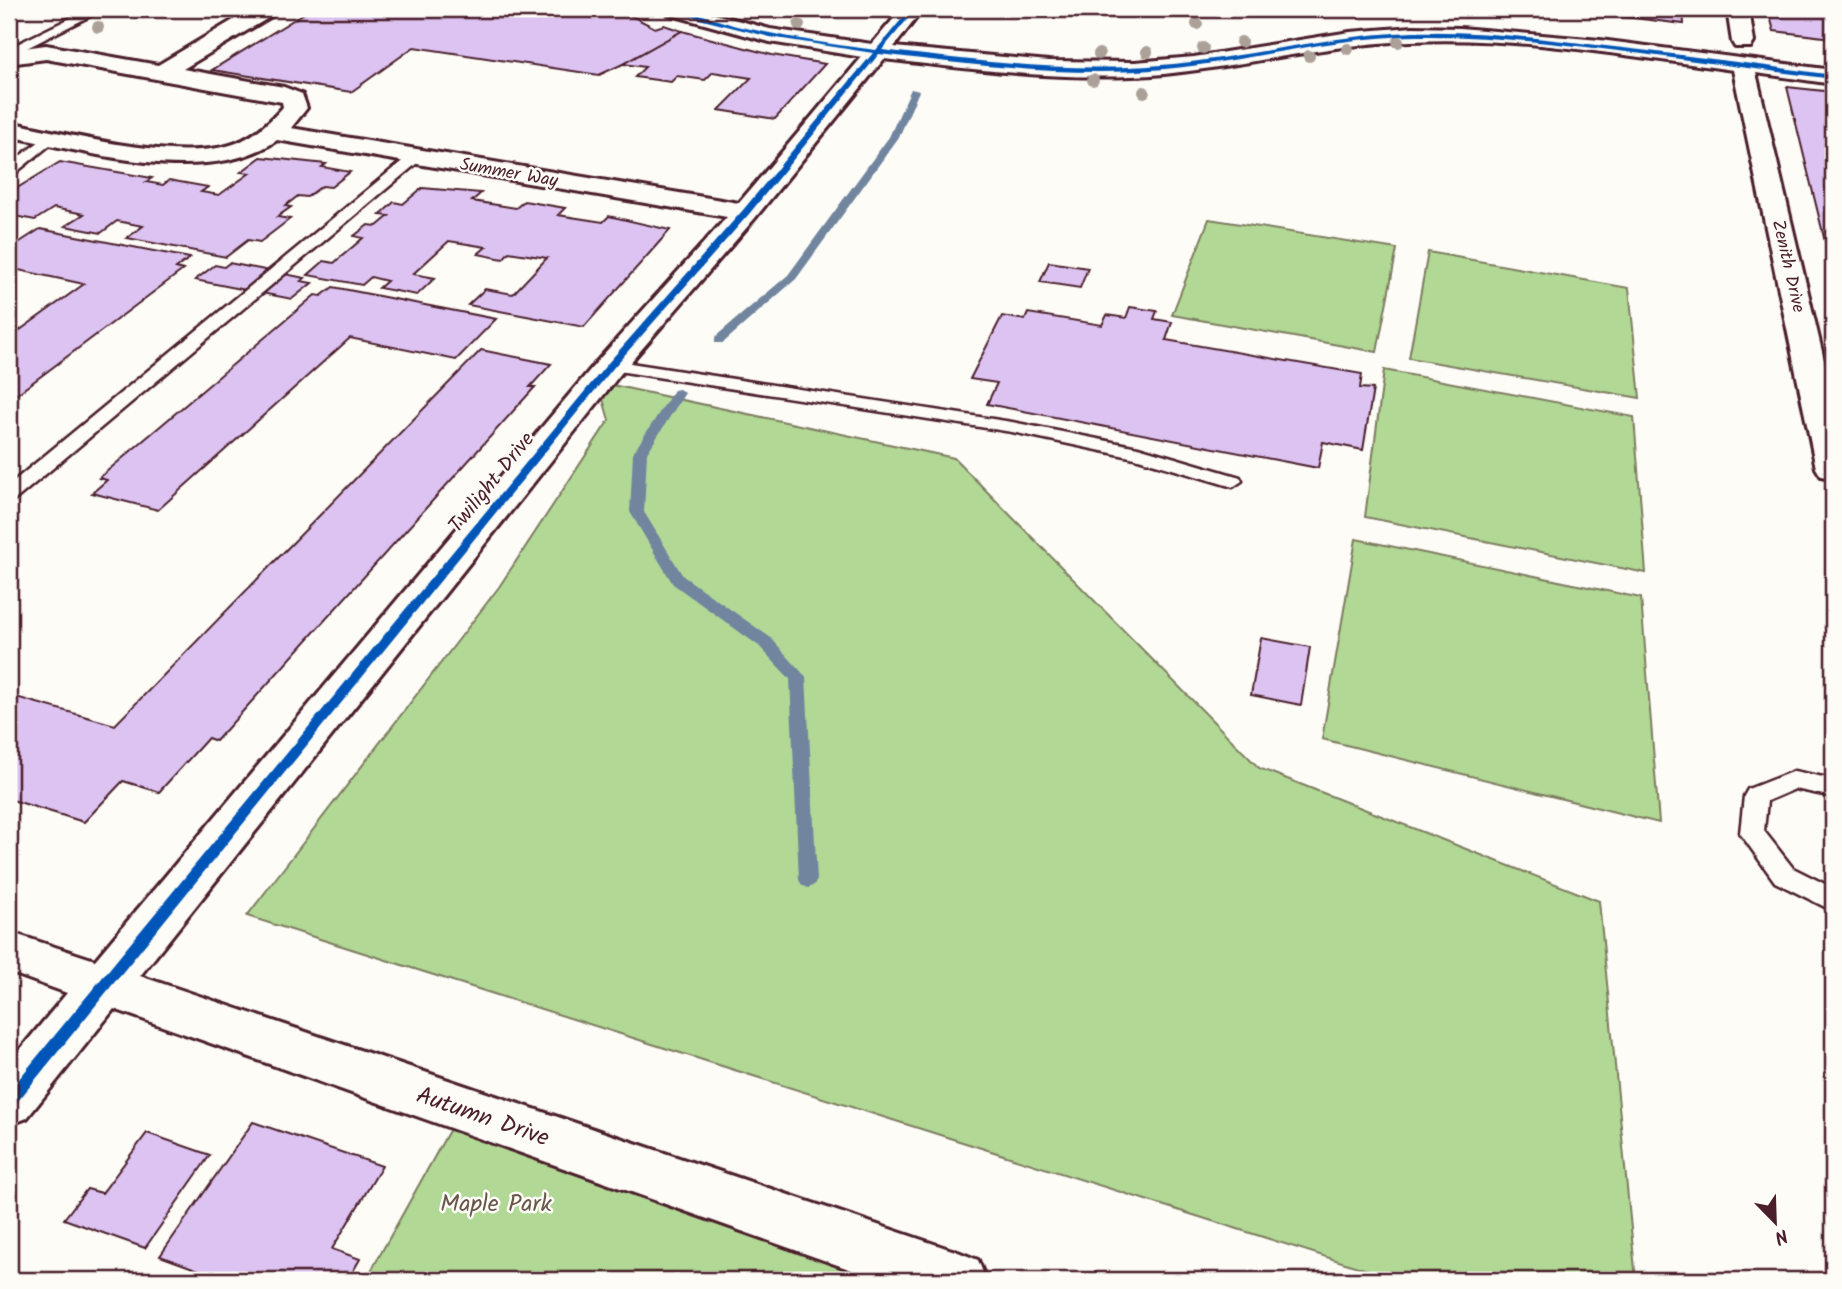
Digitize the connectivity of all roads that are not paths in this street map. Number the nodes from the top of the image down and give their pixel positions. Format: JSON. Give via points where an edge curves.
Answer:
{"nodes":[{"id":1,"x":98,"y":9,"type":"edge"},
{"id":2,"x":267,"y":9,"type":"edge"},
{"id":3,"x":676,"y":9,"type":"edge"},
{"id":4,"x":914,"y":9,"type":"edge"},
{"id":5,"x":1741,"y":34,"type":"edge"},
{"id":6,"x":1715,"y":38,"type":"dead end"},
{"id":7,"x":1769,"y":45,"type":"dead end"},
{"id":8,"x":879,"y":53,"type":"junction"},
{"id":9,"x":9,"y":55,"type":"edge"},
{"id":10,"x":162,"y":72,"type":"junction"},
{"id":11,"x":1833,"y":76,"type":"edge"},
{"id":12,"x":9,"y":130,"type":"edge"},
{"id":13,"x":272,"y":132,"type":"junction"},
{"id":14,"x":51,"y":137,"type":"junction"},
{"id":15,"x":417,"y":156,"type":"junction"},
{"id":16,"x":9,"y":171,"type":"edge"},
{"id":17,"x":746,"y":212,"type":"junction"},
{"id":18,"x":611,"y":365,"type":"junction"},
{"id":19,"x":1826,"y":396,"type":"edge"},
{"id":20,"x":1833,"y":468,"type":"edge"},
{"id":21,"x":1233,"y":481,"type":"dead end"},
{"id":22,"x":9,"y":495,"type":"edge"},
{"id":23,"x":1833,"y":788,"type":"edge"},
{"id":24,"x":1833,"y":900,"type":"edge"},
{"id":25,"x":9,"y":952,"type":"edge"},
{"id":26,"x":105,"y":985,"type":"junction"},
{"id":27,"x":9,"y":1101,"type":"edge"},
{"id":28,"x":958,"y":1280,"type":"edge"}],
"edges":[{"from":1,"to":9,"type":"lane"},
{"from":2,"to":10,"type":"street"},
{"from":3,"to":8,"type":"street","via":[[790,38]]},
{"from":4,"to":8,"type":"street","name":"Twilight Drive"},
{"from":5,"to":6,"type":"street"},
{"from":5,"to":7,"type":"street"},
{"from":5,"to":8,"type":"street","via":[[1363,36],[1159,68],[1003,65]]},
{"from":5,"to":11,"type":"street"},
{"from":5,"to":19,"type":"street","name":"Zenith Drive"},
{"from":8,"to":17,"type":"street","name":"Twilight Drive"},
{"from":9,"to":10,"type":"street","via":[[46,52]]},
{"from":10,"to":13,"type":"street","via":[[294,99],[289,118]]},
{"from":12,"to":14,"type":"street"},
{"from":13,"to":14,"type":"street","via":[[238,151],[204,159]]},
{"from":13,"to":15,"type":"street","name":"Summer Way"},
{"from":14,"to":16,"type":"lane"},
{"from":15,"to":17,"type":"street","name":"Summer Way"},
{"from":15,"to":22,"type":"lane"},
{"from":17,"to":18,"type":"street","name":"Twilight Drive"},
{"from":18,"to":21,"type":"lane","via":[[1012,426],[1138,453]]},
{"from":18,"to":26,"type":"street","name":"Twilight Drive"},
{"from":19,"to":20,"type":"street","name":"Zenith Drive"},
{"from":23,"to":24,"type":"lane","via":[[1794,780],[1756,796],[1752,833],[1784,875]]},
{"from":25,"to":26,"type":"street","name":"Autumn Drive"},
{"from":26,"to":27,"type":"street","name":"Twilight Drive"},
{"from":26,"to":28,"type":"street","name":"Autumn Drive"}]}
